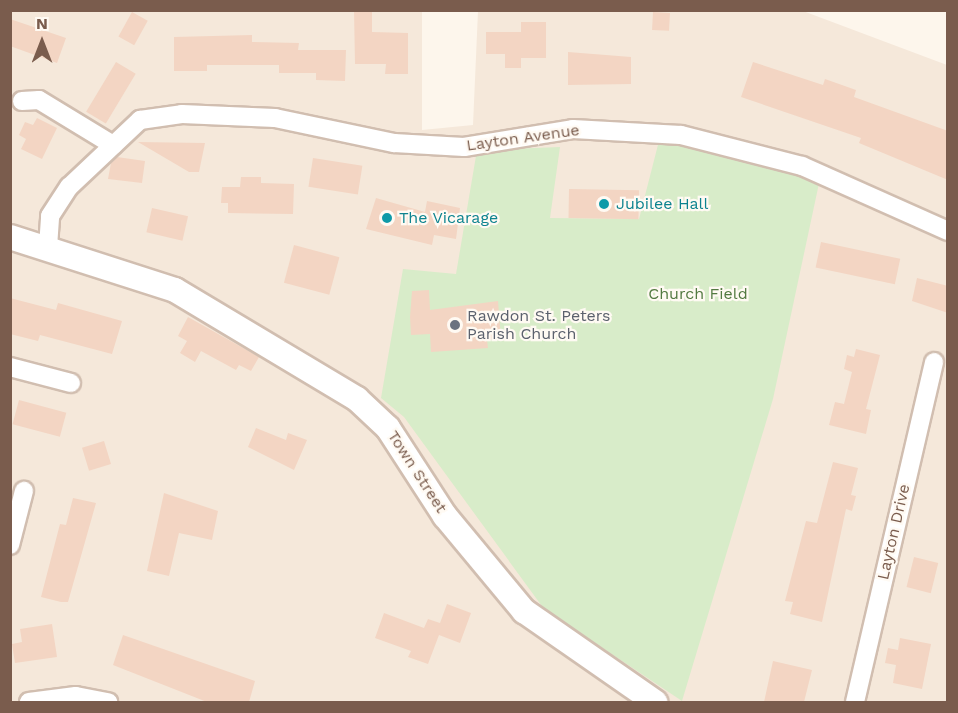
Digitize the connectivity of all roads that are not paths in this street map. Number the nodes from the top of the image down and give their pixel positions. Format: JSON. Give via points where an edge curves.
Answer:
{"nodes":[{"id":1,"x":22,"y":101,"type":"dead end"},
{"id":2,"x":113,"y":145,"type":"junction"},
{"id":3,"x":948,"y":231,"type":"edge"},
{"id":4,"x":10,"y":237,"type":"edge"},
{"id":5,"x":48,"y":247,"type":"junction"},
{"id":6,"x":934,"y":362,"type":"dead end"},
{"id":7,"x":10,"y":367,"type":"edge"},
{"id":8,"x":71,"y":383,"type":"dead end"},
{"id":9,"x":24,"y":491,"type":"dead end"},
{"id":10,"x":10,"y":544,"type":"edge"},
{"id":11,"x":29,"y":702,"type":"edge"},
{"id":12,"x":108,"y":702,"type":"edge"},
{"id":13,"x":655,"y":702,"type":"edge"},
{"id":14,"x":855,"y":702,"type":"edge"}],
"edges":[{"from":1,"to":2,"type":"street","via":[[39,100]]},
{"from":2,"to":3,"type":"street","name":"Layton Avenue","via":[[140,120],[182,114],[275,118],[394,143],[464,147],[573,129],[681,135],[802,166]]},
{"from":2,"to":5,"type":"street","name":"Layton Avenue","via":[[69,187],[50,216]]},
{"from":4,"to":5,"type":"street","name":"Town Street"},
{"from":5,"to":13,"type":"street","name":"Town Street","via":[[175,290],[357,399],[388,428],[446,516],[524,611]]},
{"from":6,"to":14,"type":"street","name":"Layton Drive"},
{"from":7,"to":8,"type":"street"},
{"from":9,"to":10,"type":"street"},
{"from":11,"to":12,"type":"street","via":[[76,696]]}]}
